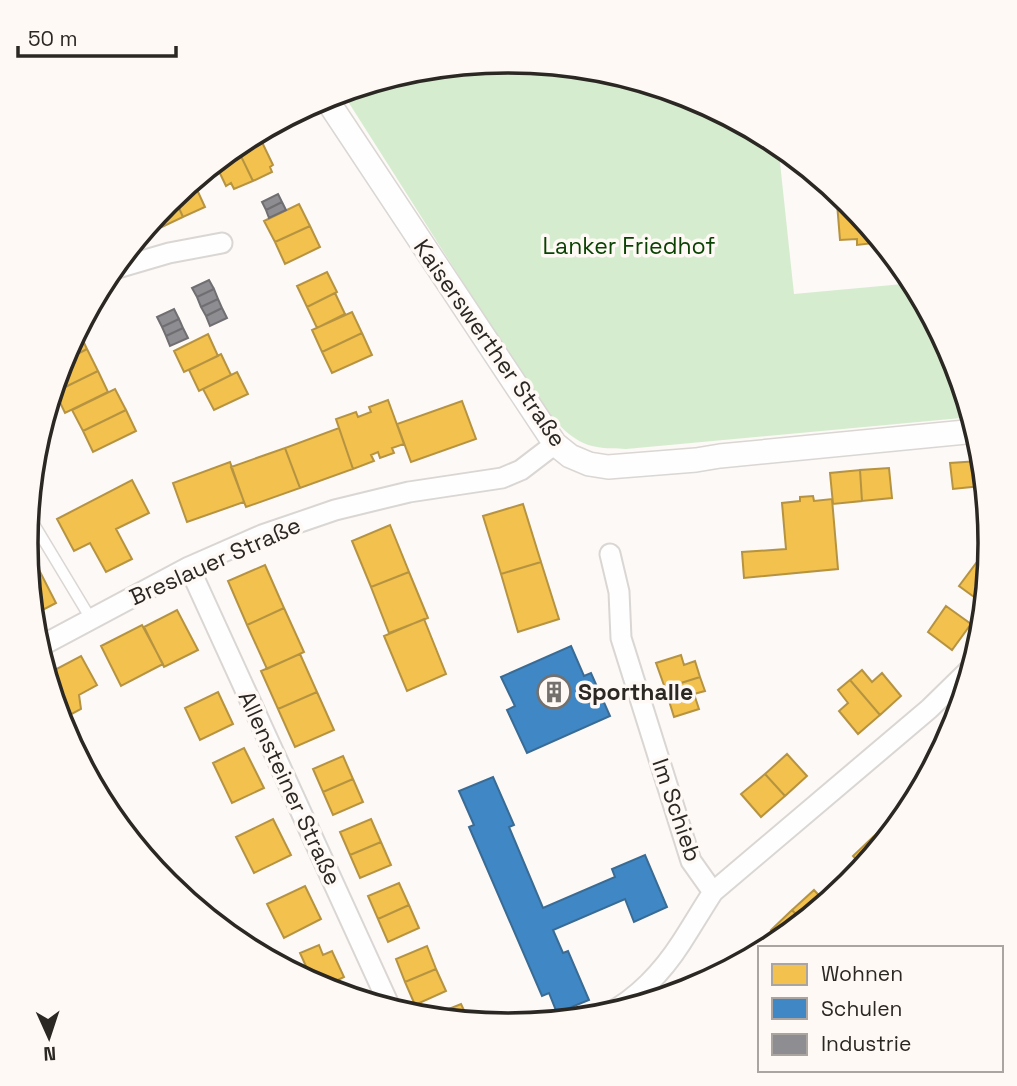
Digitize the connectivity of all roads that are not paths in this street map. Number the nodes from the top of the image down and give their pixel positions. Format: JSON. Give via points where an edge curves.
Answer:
{"nodes":[{"id":1,"x":332,"y":108,"type":"edge"},
{"id":2,"x":222,"y":243,"type":"dead end"},
{"id":3,"x":131,"y":264,"type":"edge"},
{"id":4,"x":965,"y":432,"type":"edge"},
{"id":5,"x":555,"y":444,"type":"junction"},
{"id":6,"x":39,"y":532,"type":"edge"},
{"id":7,"x":610,"y":554,"type":"dead end"},
{"id":8,"x":189,"y":567,"type":"junction"},
{"id":9,"x":91,"y":619,"type":"junction"},
{"id":10,"x":50,"y":642,"type":"edge"},
{"id":11,"x":958,"y":681,"type":"edge"},
{"id":12,"x":713,"y":892,"type":"junction"},
{"id":13,"x":385,"y":996,"type":"edge"},
{"id":14,"x":633,"y":996,"type":"edge"}],
"edges":[{"from":1,"to":5,"type":"street","name":"Kaiserswerther Straße"},
{"from":2,"to":3,"type":"street"},
{"from":4,"to":5,"type":"street","name":"Kaiserswerther Straße","via":[[608,467],[570,456]]},
{"from":5,"to":8,"type":"street","name":"Breslauer Straße","via":[[522,470],[502,478],[409,492],[335,510]]},
{"from":6,"to":9,"type":"lane"},
{"from":7,"to":12,"type":"street","name":"Im Schieb","via":[[619,593],[621,638],[691,861]]},
{"from":8,"to":9,"type":"street","name":"Breslauer Straße"},
{"from":8,"to":13,"type":"street","name":"Allensteiner Straße"},
{"from":9,"to":10,"type":"street","name":"Breslauer Straße"},
{"from":11,"to":12,"type":"street","name":"Im Schieb"},
{"from":12,"to":14,"type":"street","via":[[680,945]]}]}
